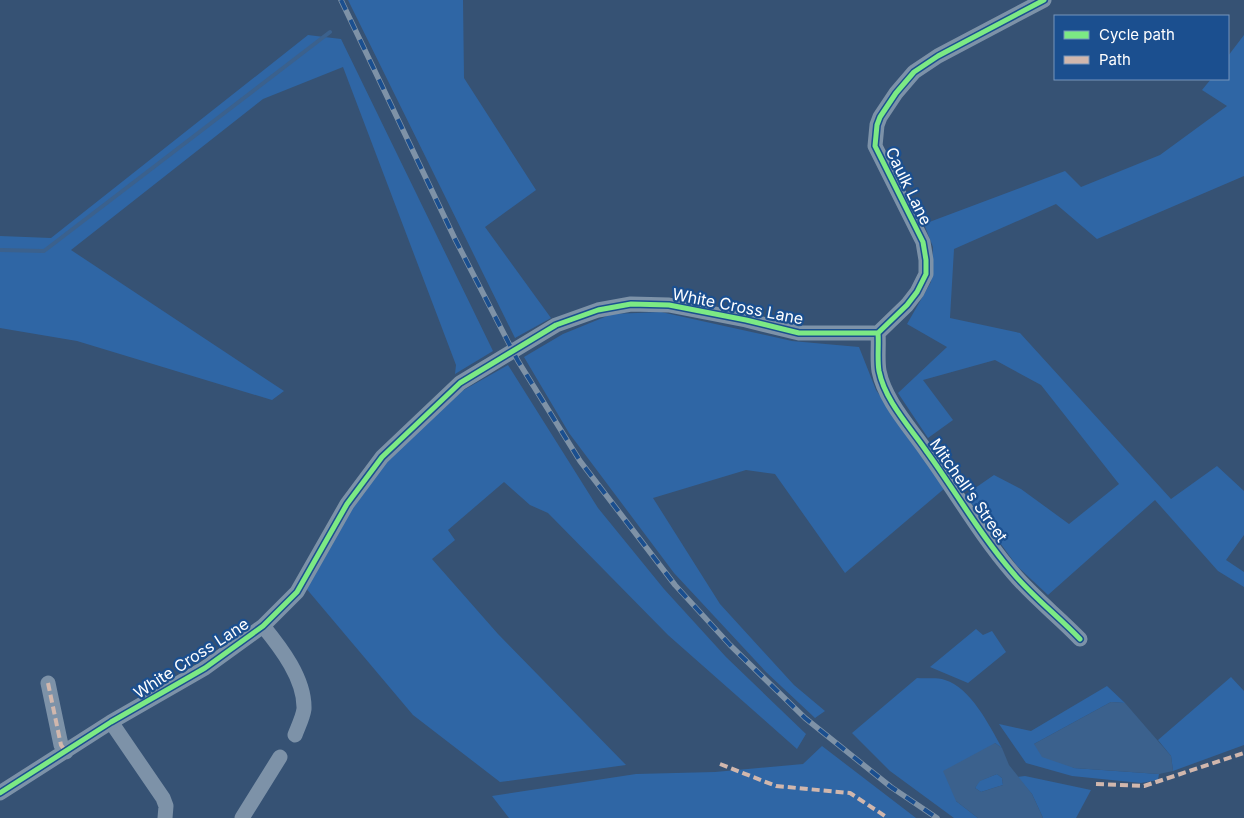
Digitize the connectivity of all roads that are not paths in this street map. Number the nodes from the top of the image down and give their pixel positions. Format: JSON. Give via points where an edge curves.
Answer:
{"nodes":[{"id":1,"x":1044,"y":0,"type":"edge"},
{"id":2,"x":878,"y":333,"type":"junction"},
{"id":3,"x":263,"y":626,"type":"junction"},
{"id":4,"x":1080,"y":639,"type":"dead end"},
{"id":5,"x":48,"y":683,"type":"dead end"},
{"id":6,"x":111,"y":722,"type":"junction"},
{"id":7,"x":295,"y":735,"type":"dead end"},
{"id":8,"x":66,"y":752,"type":"junction"},
{"id":9,"x":280,"y":757,"type":"dead end"},
{"id":10,"x":0,"y":794,"type":"edge"},
{"id":11,"x":165,"y":818,"type":"edge"},
{"id":12,"x":242,"y":818,"type":"edge"}],
"edges":[{"from":1,"to":2,"type":"street","name":"Caulk Lane","via":[[914,72],[880,117],[875,146],[923,242],[926,274],[907,305]]},
{"from":2,"to":3,"type":"street","name":"White Cross Lane","via":[[799,333],[669,305],[650,304],[598,310],[556,325],[460,384],[382,457],[347,504],[297,592]]},
{"from":2,"to":4,"type":"street","name":"Mitchell's Street","via":[[879,371],[902,416],[977,527],[1013,573]]},
{"from":3,"to":6,"type":"street","name":"White Cross Lane","via":[[205,668]]},
{"from":3,"to":7,"type":"street","via":[[302,687],[304,711]]},
{"from":5,"to":8,"type":"street","via":[[61,745]]},
{"from":6,"to":8,"type":"street","name":"White Cross Lane"},
{"from":6,"to":11,"type":"street","via":[[163,798]]},
{"from":8,"to":10,"type":"street","name":"White Cross Lane"},
{"from":9,"to":12,"type":"street"}]}
